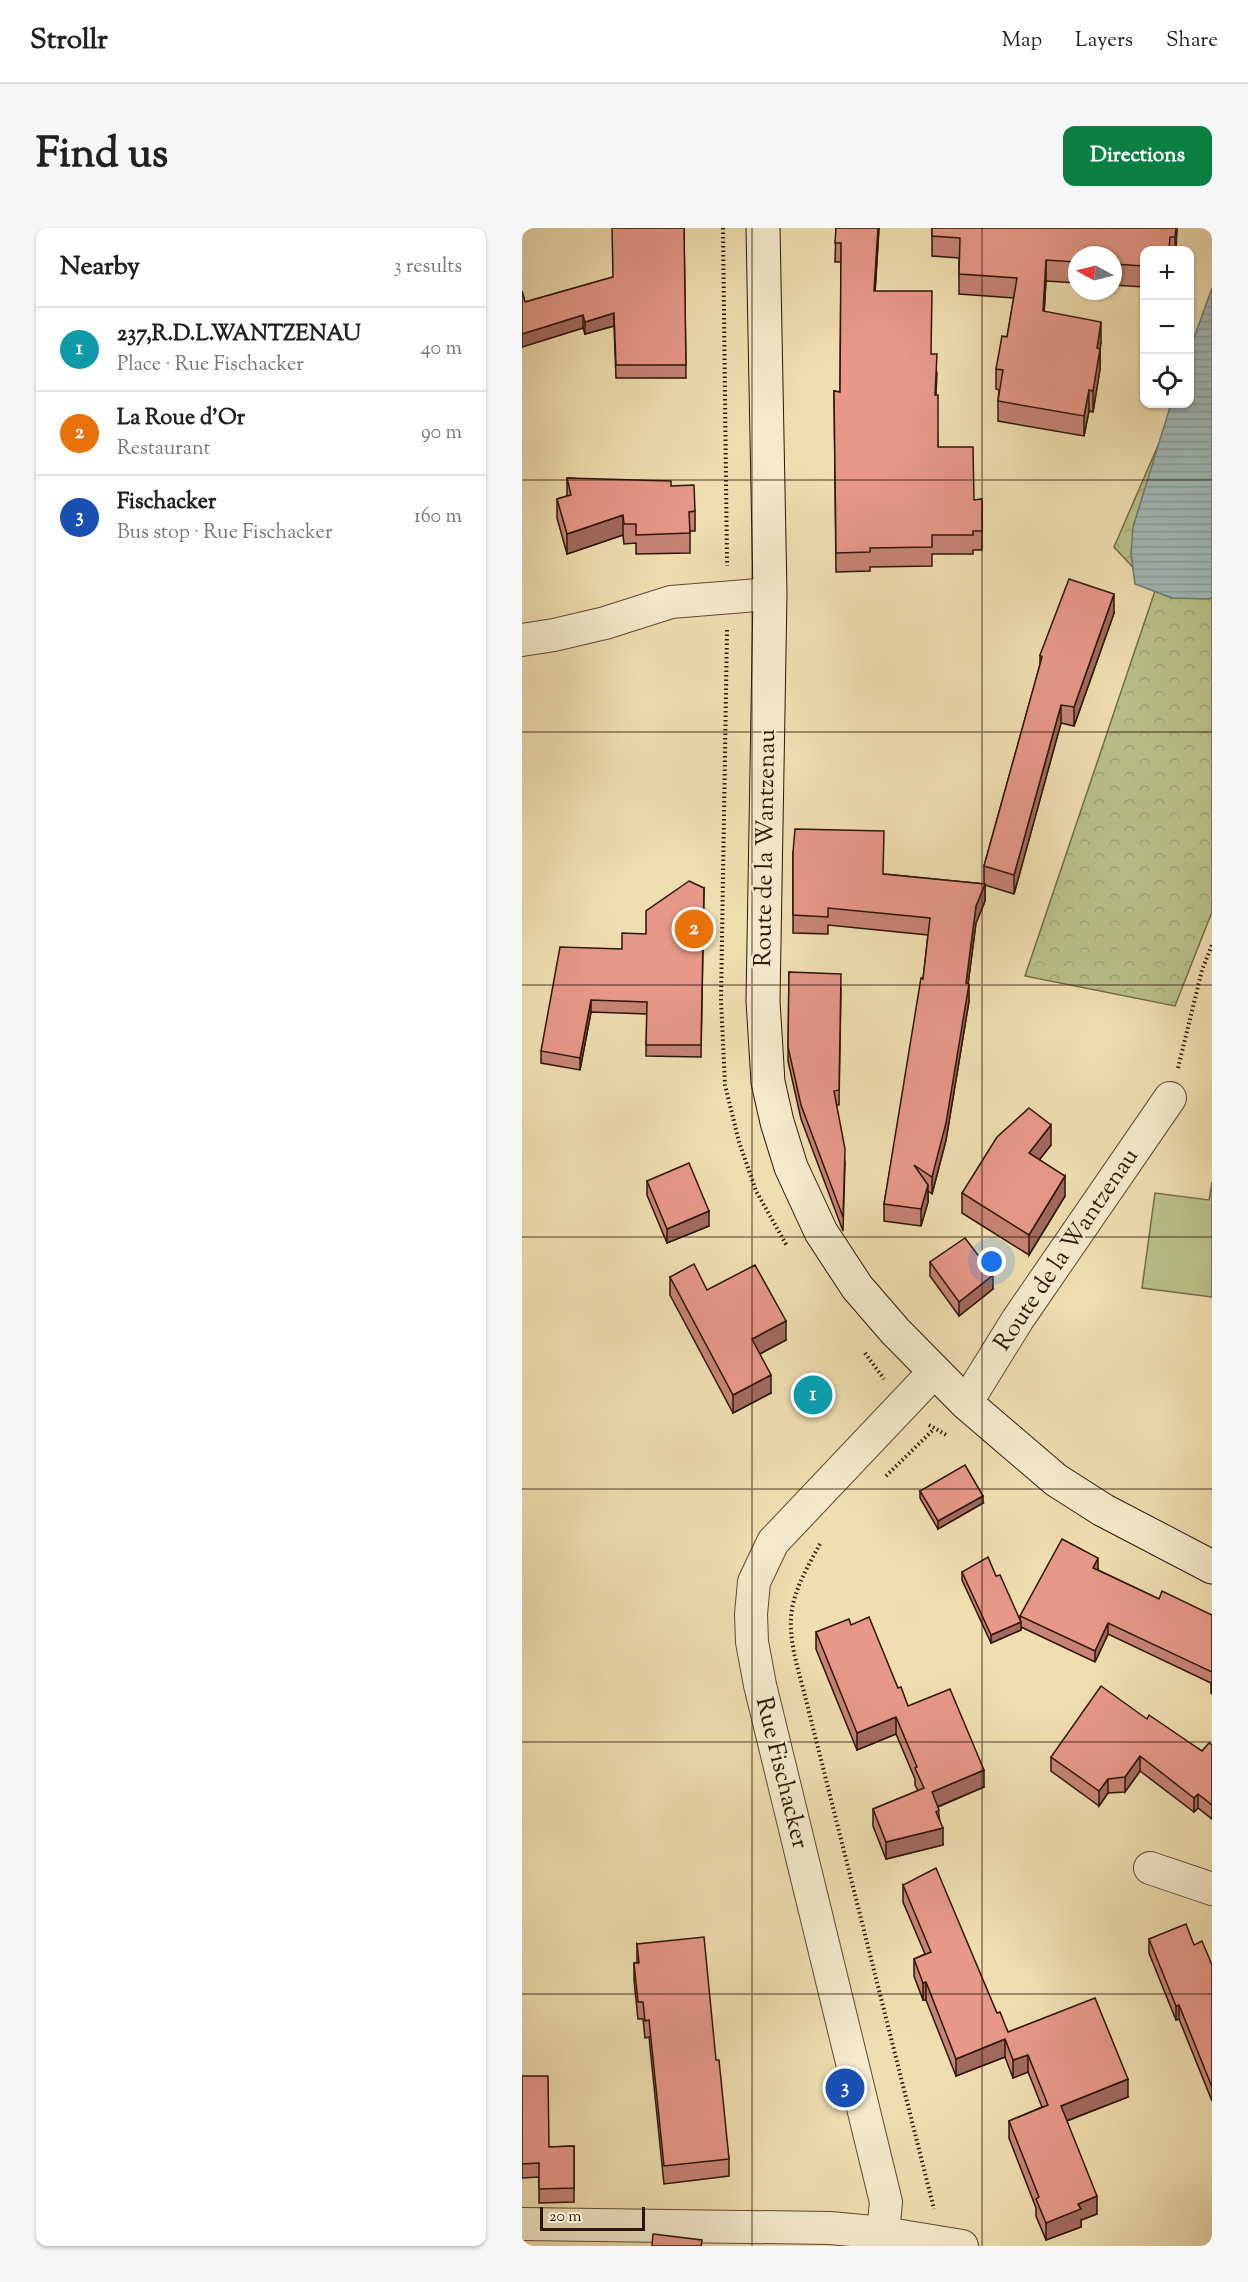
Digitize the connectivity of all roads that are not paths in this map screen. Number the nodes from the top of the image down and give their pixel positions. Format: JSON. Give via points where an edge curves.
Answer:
{"nodes":[{"id":1,"x":763,"y":228,"type":"edge"},
{"id":2,"x":770,"y":594,"type":"junction"},
{"id":3,"x":522,"y":640,"type":"edge"},
{"id":4,"x":1170,"y":1098,"type":"road end"},
{"id":5,"x":934,"y":1372,"type":"junction"},
{"id":6,"x":966,"y":1403,"type":"junction"},
{"id":7,"x":1212,"y":1567,"type":"edge"},
{"id":8,"x":1150,"y":1868,"type":"dead end"},
{"id":9,"x":1212,"y":1889,"type":"edge"},
{"id":10,"x":522,"y":2224,"type":"edge"},
{"id":11,"x":883,"y":2234,"type":"junction"},
{"id":12,"x":952,"y":2244,"type":"edge"}],
"edges":[{"from":1,"to":2,"type":"main road","name":"Route de la Wantzenau"},
{"from":2,"to":3,"type":"street","via":[[671,602],[605,623]]},
{"from":2,"to":5,"type":"main road","name":"Route de la Wantzenau","via":[[764,1001],[768,1082],[791,1167],[821,1232],[857,1287]]},
{"from":4,"to":6,"type":"street","name":"Route de la Wantzenau","via":[[1018,1319]]},
{"from":5,"to":6,"type":"main road","name":"Route de la Wantzenau"},
{"from":5,"to":11,"type":"street","name":"Rue Fischacker","via":[[773,1542],[754,1582],[751,1614],[760,1685],[886,2202]]},
{"from":6,"to":7,"type":"main road","name":"Route de la Wantzenau","via":[[1056,1480],[1103,1510]]},
{"from":8,"to":9,"type":"street"},
{"from":10,"to":11,"type":"street","via":[[830,2228]]},
{"from":11,"to":12,"type":"street"}]}
